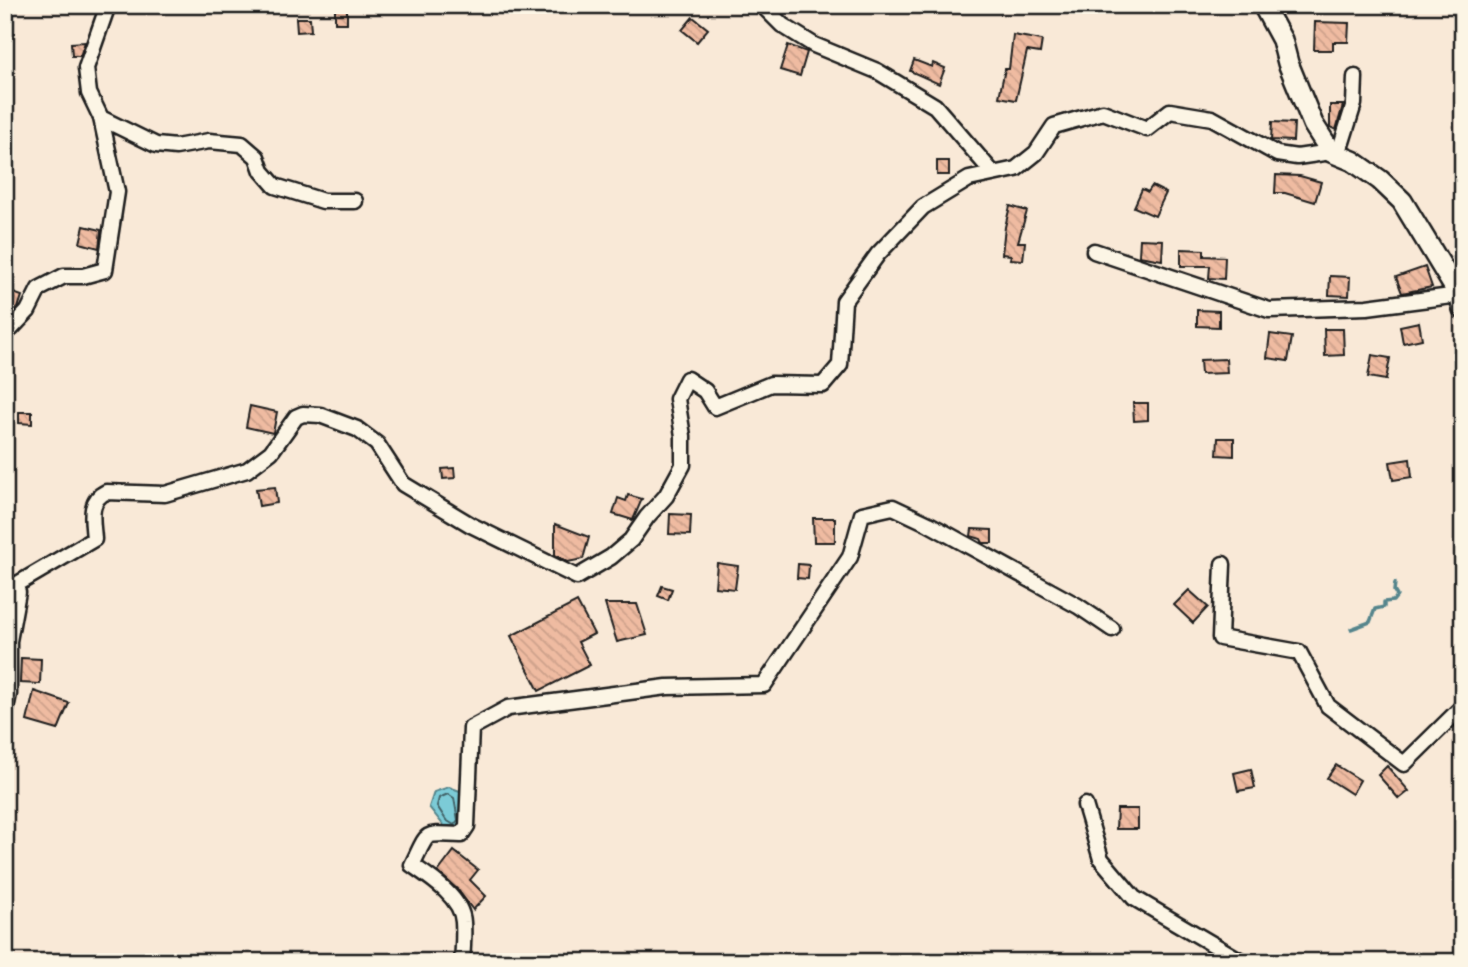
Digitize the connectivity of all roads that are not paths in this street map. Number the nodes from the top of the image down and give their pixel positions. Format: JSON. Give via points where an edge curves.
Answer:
{"nodes":[{"id":1,"x":108,"y":5,"type":"edge"},
{"id":2,"x":762,"y":5,"type":"edge"},
{"id":3,"x":1263,"y":5,"type":"edge"},
{"id":4,"x":1354,"y":77,"type":"dead end"},
{"id":5,"x":101,"y":118,"type":"junction"},
{"id":6,"x":1335,"y":154,"type":"junction"},
{"id":7,"x":993,"y":173,"type":"junction"},
{"id":8,"x":355,"y":201,"type":"dead end"},
{"id":9,"x":1094,"y":251,"type":"dead end"},
{"id":10,"x":1461,"y":302,"type":"edge"},
{"id":11,"x":5,"y":330,"type":"edge"},
{"id":12,"x":1223,"y":564,"type":"dead end"},
{"id":13,"x":10,"y":582,"type":"edge"},
{"id":14,"x":1112,"y":629,"type":"dead end"},
{"id":15,"x":1463,"y":706,"type":"edge"},
{"id":16,"x":5,"y":714,"type":"edge"},
{"id":17,"x":1085,"y":805,"type":"dead end"},
{"id":18,"x":462,"y":962,"type":"edge"},
{"id":19,"x":1243,"y":962,"type":"edge"}],
"edges":[{"from":1,"to":5,"type":"street","via":[[86,68],[89,93]]},
{"from":2,"to":7,"type":"street","via":[[782,25],[814,44],[877,71],[935,106]]},
{"from":3,"to":6,"type":"main road","via":[[1282,40],[1313,124]]},
{"from":4,"to":6,"type":"street","via":[[1354,104]]},
{"from":5,"to":8,"type":"street","via":[[156,145],[242,144],[257,157],[275,186],[323,201]]},
{"from":5,"to":11,"type":"street","via":[[117,192],[105,270],[64,276],[39,289],[27,311]]},
{"from":6,"to":7,"type":"street","via":[[1277,154],[1212,118],[1170,111],[1147,129],[1103,112],[1054,126],[1036,153],[1016,169]]},
{"from":6,"to":10,"type":"main road","via":[[1353,161],[1402,201]]},
{"from":7,"to":13,"type":"street","via":[[969,178],[923,207],[878,254],[844,301],[840,365],[823,385],[771,384],[715,407],[705,391],[687,379],[677,399],[683,465],[666,496],[631,540],[578,577],[471,525],[403,484],[377,444],[357,429],[320,415],[303,414],[271,452],[247,470],[165,494],[99,495],[92,506],[94,539]]},
{"from":9,"to":10,"type":"street","via":[[1269,310]]},
{"from":12,"to":15,"type":"street","via":[[1220,638],[1299,652],[1328,706],[1404,764]]},
{"from":13,"to":16,"type":"street","via":[[18,597],[9,641]]},
{"from":14,"to":18,"type":"street","via":[[1078,606],[893,507],[862,514],[850,557],[765,685],[667,687],[508,708],[471,728],[467,827],[461,835],[434,833],[426,838],[412,865],[430,877],[462,913]]},
{"from":17,"to":19,"type":"street","via":[[1101,859],[1134,898]]}]}
